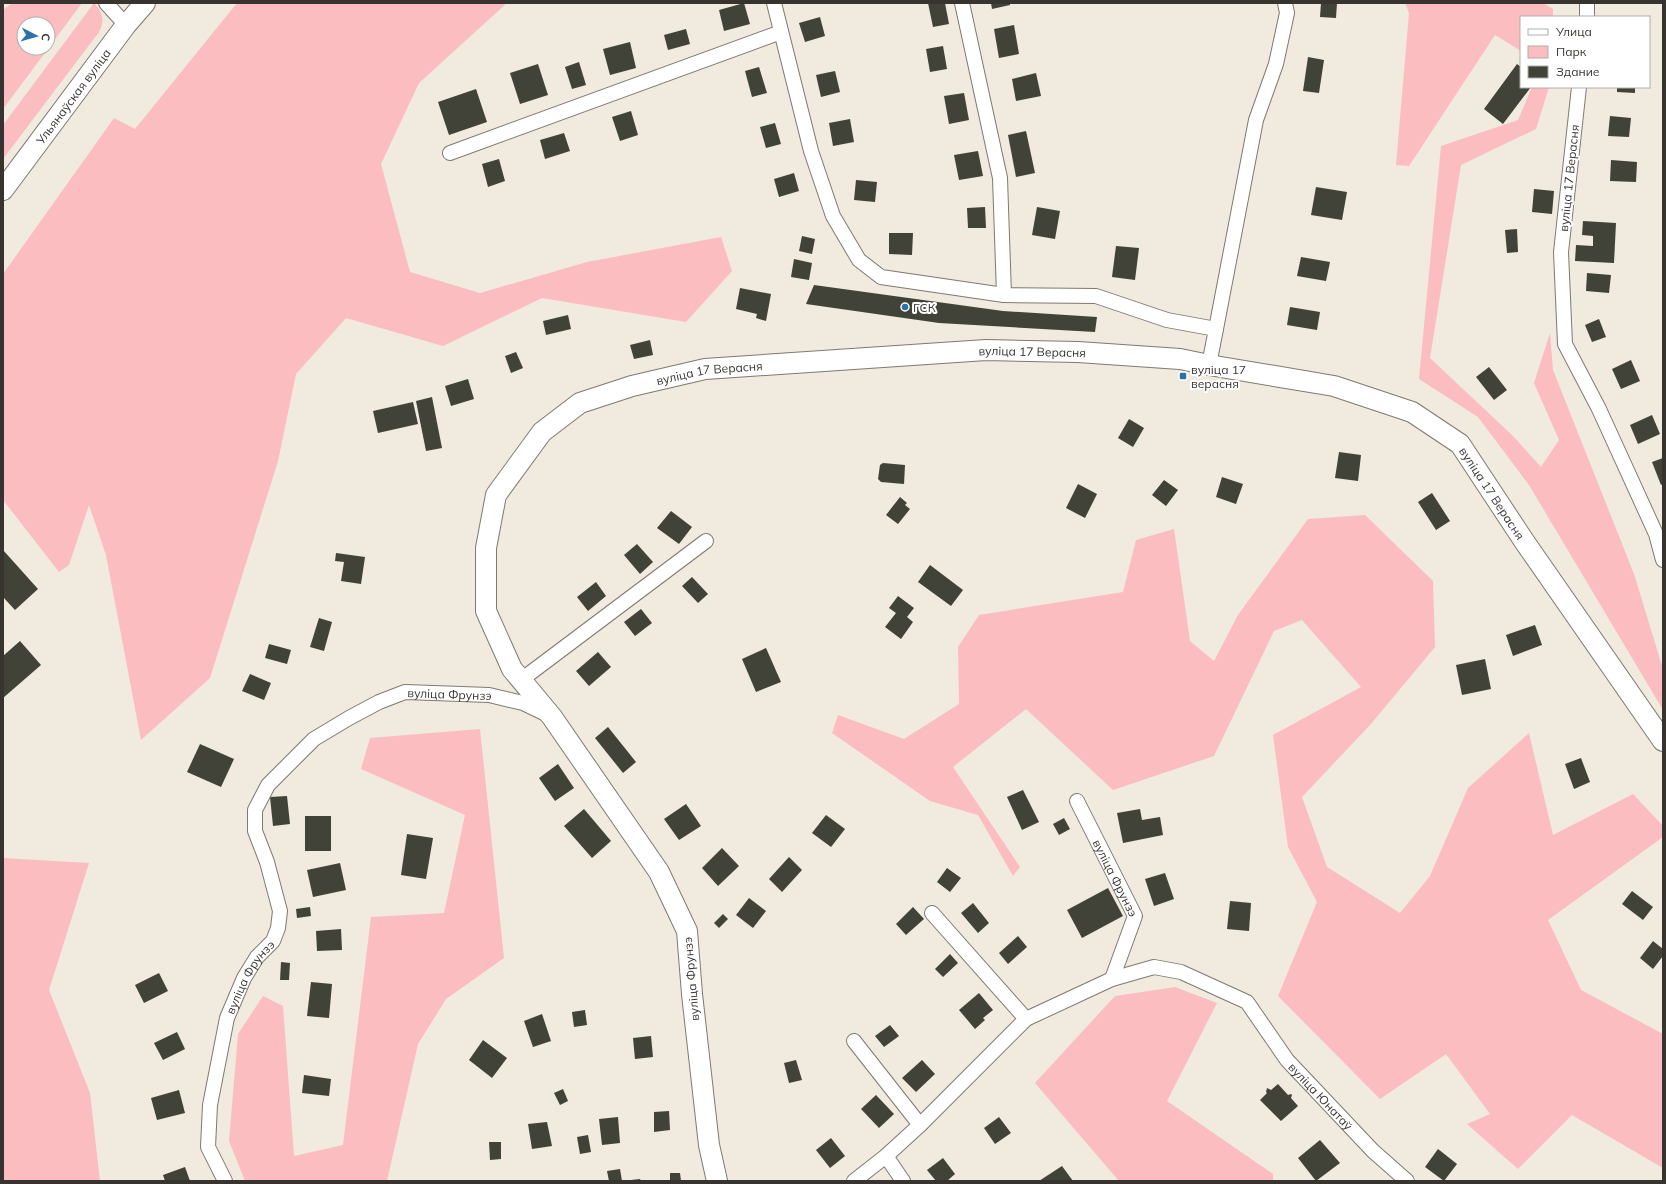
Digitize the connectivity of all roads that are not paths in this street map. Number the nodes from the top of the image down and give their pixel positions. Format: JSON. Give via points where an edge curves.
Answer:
{"nodes":[{"id":1,"x":106,"y":3,"type":"edge"},
{"id":2,"x":145,"y":3,"type":"edge"},
{"id":3,"x":774,"y":3,"type":"edge"},
{"id":4,"x":962,"y":3,"type":"edge"},
{"id":5,"x":1285,"y":3,"type":"edge"},
{"id":6,"x":1587,"y":3,"type":"edge"},
{"id":7,"x":1587,"y":16,"type":"edge"},
{"id":8,"x":126,"y":25,"type":"junction"},
{"id":9,"x":781,"y":32,"type":"junction"},
{"id":10,"x":1579,"y":88,"type":"edge"},
{"id":11,"x":450,"y":153,"type":"dead end"},
{"id":12,"x":3,"y":190,"type":"edge"},
{"id":13,"x":1004,"y":294,"type":"junction"},
{"id":14,"x":1216,"y":329,"type":"junction"},
{"id":15,"x":1209,"y":365,"type":"junction"},
{"id":16,"x":706,"y":541,"type":"dead end"},
{"id":17,"x":1663,"y":560,"type":"edge"},
{"id":18,"x":521,"y":680,"type":"junction"},
{"id":19,"x":552,"y":717,"type":"junction"},
{"id":20,"x":1663,"y":741,"type":"edge"},
{"id":21,"x":1077,"y":801,"type":"dead end"},
{"id":22,"x":932,"y":913,"type":"dead end"},
{"id":23,"x":1112,"y":979,"type":"junction"},
{"id":24,"x":1026,"y":1019,"type":"junction"},
{"id":25,"x":854,"y":1041,"type":"dead end"},
{"id":26,"x":920,"y":1125,"type":"junction"},
{"id":27,"x":886,"y":1156,"type":"junction"},
{"id":28,"x":226,"y":1181,"type":"edge"},
{"id":29,"x":717,"y":1181,"type":"edge"},
{"id":30,"x":854,"y":1181,"type":"edge"},
{"id":31,"x":903,"y":1181,"type":"edge"},
{"id":32,"x":1407,"y":1181,"type":"edge"}],
"edges":[{"from":1,"to":8,"type":"street"},
{"from":2,"to":8,"type":"street","name":"Ульянаўская вуліца"},
{"from":3,"to":9,"type":"street"},
{"from":4,"to":13,"type":"street","via":[[1000,178]]},
{"from":5,"to":14,"type":"street","via":[[1287,13],[1276,64],[1256,120]]},
{"from":6,"to":7,"type":"street"},
{"from":8,"to":12,"type":"street","name":"Ульянаўская вуліца"},
{"from":9,"to":11,"type":"street"},
{"from":9,"to":13,"type":"street","via":[[811,151],[833,216],[859,260],[881,276]]},
{"from":10,"to":17,"type":"street","name":"вуліца 17 Верасня","via":[[1560,252],[1565,344],[1628,471],[1656,534]]},
{"from":13,"to":14,"type":"street","via":[[1096,296],[1167,320]]},
{"from":14,"to":15,"type":"street"},
{"from":15,"to":18,"type":"street","name":"вуліца 17 Верасня","via":[[1180,359],[1078,352],[986,350],[705,369],[632,386],[580,403],[542,432],[496,494],[486,548],[486,611],[512,669]]},
{"from":15,"to":20,"type":"street","name":"вуліца 17 Верасня","via":[[1334,386],[1412,412],[1460,444]]},
{"from":16,"to":18,"type":"street"},
{"from":18,"to":19,"type":"street","name":"вуліца 17 Верасня"},
{"from":19,"to":28,"type":"street","name":"вуліца Фрунзэ","via":[[522,703],[489,695],[405,692],[373,705],[314,739],[268,785],[255,810],[255,832],[267,862],[280,911],[273,941],[257,957],[244,978],[227,1018],[210,1105],[208,1147]]},
{"from":19,"to":29,"type":"street","name":"вуліца Фрунзэ","via":[[659,872],[687,931],[709,1145]]},
{"from":21,"to":23,"type":"street","name":"вуліца Фрунзэ","via":[[1135,916]]},
{"from":22,"to":24,"type":"street"},
{"from":23,"to":24,"type":"street"},
{"from":23,"to":32,"type":"street","name":"вуліца Юнатаў","via":[[1154,967],[1181,972],[1247,1002],[1287,1060],[1373,1151]]},
{"from":24,"to":26,"type":"street"},
{"from":25,"to":26,"type":"street"},
{"from":26,"to":27,"type":"street"},
{"from":27,"to":30,"type":"street"},
{"from":27,"to":31,"type":"street"}]}
